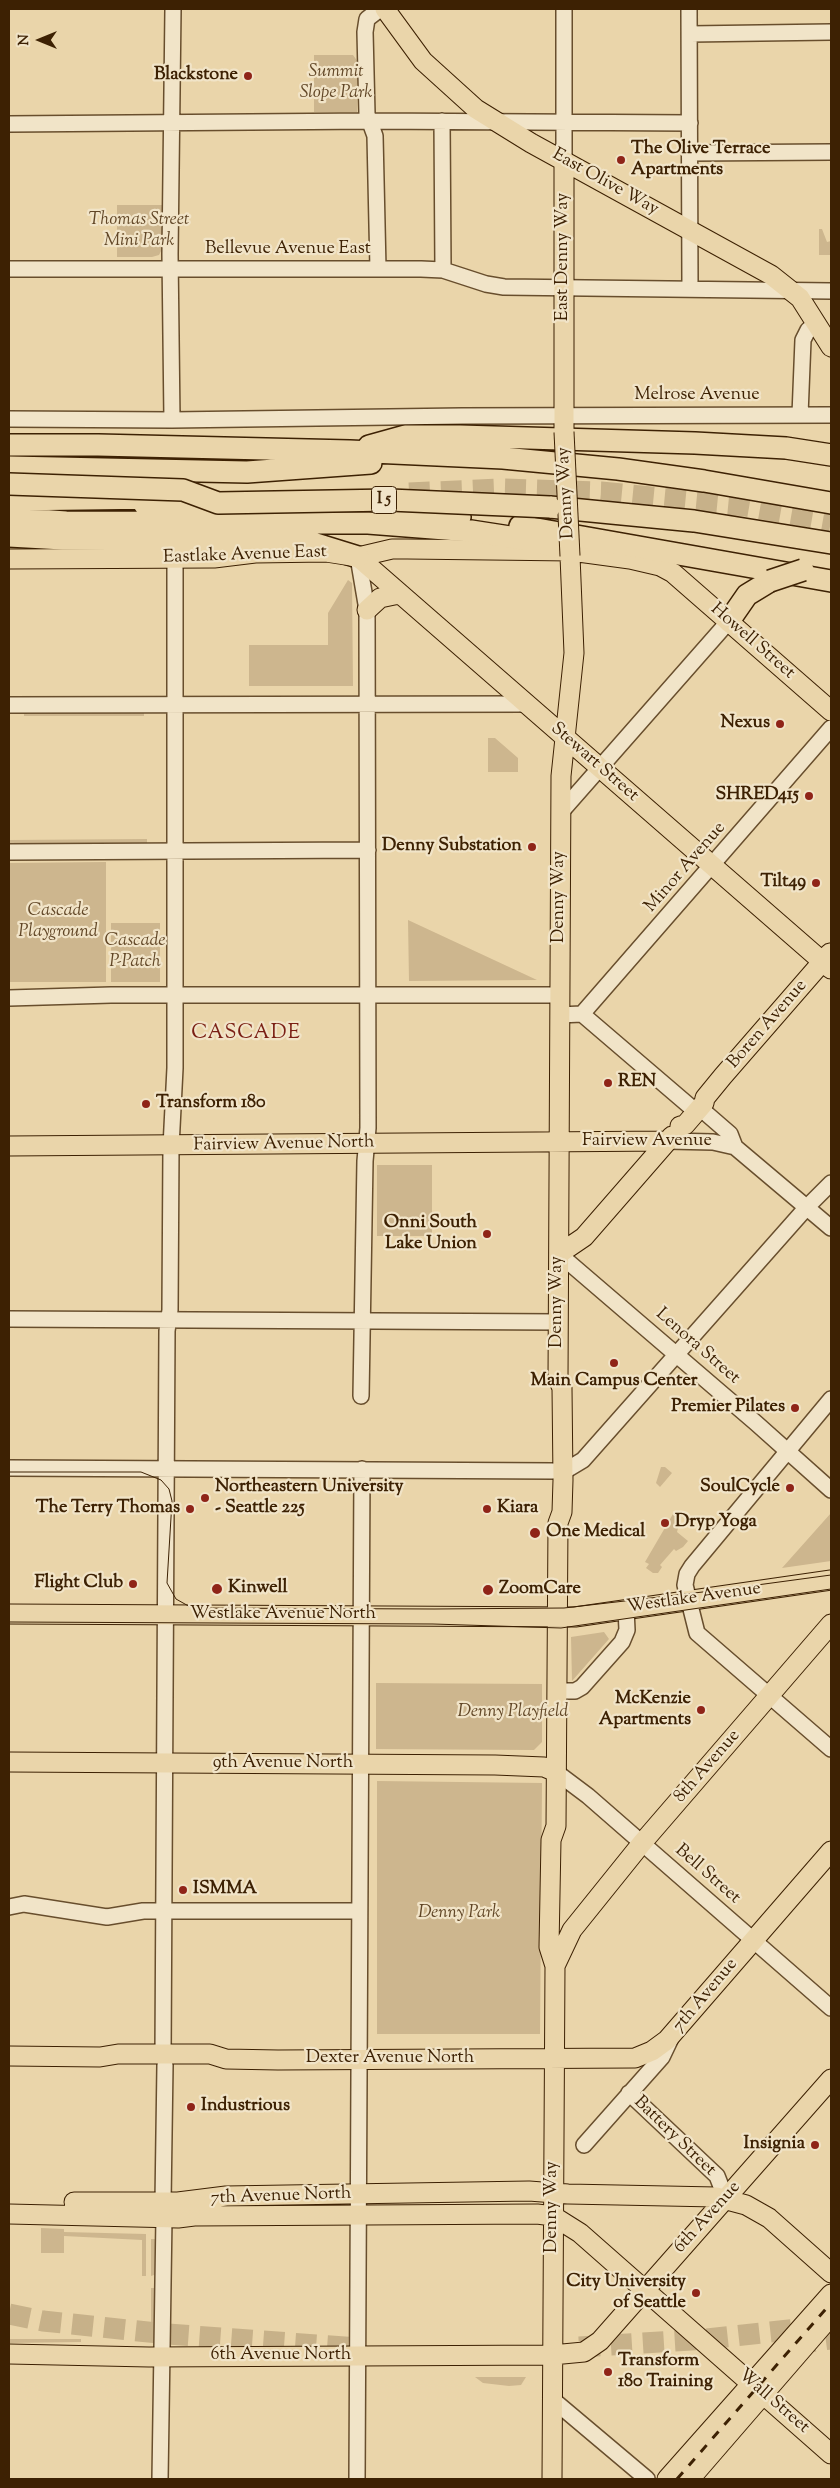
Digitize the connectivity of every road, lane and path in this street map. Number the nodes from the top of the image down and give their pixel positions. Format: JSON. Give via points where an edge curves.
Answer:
{"nodes":[{"id":1,"x":172,"y":9,"type":"edge"},
{"id":2,"x":380,"y":9,"type":"edge"},
{"id":3,"x":385,"y":9,"type":"edge"},
{"id":4,"x":564,"y":9,"type":"edge"},
{"id":5,"x":689,"y":9,"type":"edge"},
{"id":6,"x":831,"y":32,"type":"edge"},
{"id":7,"x":690,"y":34,"type":"junction"},
{"id":8,"x":371,"y":121,"type":"junction"},
{"id":9,"x":442,"y":121,"type":"junction"},
{"id":10,"x":494,"y":121,"type":"junction"},
{"id":11,"x":171,"y":122,"type":"junction"},
{"id":12,"x":564,"y":122,"type":"junction"},
{"id":13,"x":690,"y":123,"type":"junction"},
{"id":14,"x":9,"y":124,"type":"edge"},
{"id":15,"x":831,"y":152,"type":"edge"},
{"id":16,"x":690,"y":153,"type":"junction"},
{"id":17,"x":564,"y":161,"type":"junction"},
{"id":18,"x":691,"y":230,"type":"junction"},
{"id":19,"x":9,"y":269,"type":"edge"},
{"id":20,"x":170,"y":269,"type":"junction"},
{"id":21,"x":378,"y":269,"type":"junction"},
{"id":22,"x":443,"y":270,"type":"junction"},
{"id":23,"x":564,"y":286,"type":"junction"},
{"id":24,"x":690,"y":289,"type":"junction"},
{"id":25,"x":792,"y":290,"type":"junction"},
{"id":26,"x":831,"y":291,"type":"edge"},
{"id":27,"x":817,"y":323,"type":"junction"},
{"id":28,"x":831,"y":347,"type":"edge"},
{"id":29,"x":800,"y":415,"type":"junction"},
{"id":30,"x":831,"y":415,"type":"edge"},
{"id":31,"x":9,"y":420,"type":"edge"},
{"id":32,"x":172,"y":420,"type":"junction"},
{"id":33,"x":564,"y":424,"type":"junction"},
{"id":34,"x":831,"y":443,"type":"edge"},
{"id":35,"x":9,"y":445,"type":"edge"},
{"id":36,"x":786,"y":448,"type":"junction"},
{"id":37,"x":350,"y":451,"type":"junction"},
{"id":38,"x":456,"y":455,"type":"junction"},
{"id":39,"x":831,"y":455,"type":"edge"},
{"id":40,"x":9,"y":467,"type":"edge"},
{"id":41,"x":9,"y":484,"type":"edge"},
{"id":42,"x":399,"y":493,"type":"tunnel mouth"},
{"id":43,"x":296,"y":497,"type":"junction"},
{"id":44,"x":9,"y":500,"type":"edge"},
{"id":45,"x":218,"y":503,"type":"junction"},
{"id":46,"x":831,"y":503,"type":"edge"},
{"id":47,"x":9,"y":504,"type":"edge"},
{"id":48,"x":9,"y":518,"type":"edge"},
{"id":49,"x":289,"y":522,"type":"junction"},
{"id":50,"x":9,"y":536,"type":"edge"},
{"id":51,"x":831,"y":543,"type":"edge"},
{"id":52,"x":571,"y":552,"type":"junction"},
{"id":53,"x":358,"y":557,"type":"junction"},
{"id":54,"x":9,"y":559,"type":"edge"},
{"id":55,"x":175,"y":559,"type":"junction"},
{"id":56,"x":831,"y":568,"type":"edge"},
{"id":57,"x":831,"y":581,"type":"edge"},
{"id":58,"x":399,"y":594,"type":"junction"},
{"id":59,"x":367,"y":610,"type":"junction"},
{"id":60,"x":729,"y":622,"type":"junction"},
{"id":61,"x":526,"y":704,"type":"junction"},
{"id":62,"x":9,"y":705,"type":"edge"},
{"id":63,"x":175,"y":705,"type":"junction"},
{"id":64,"x":367,"y":705,"type":"junction"},
{"id":65,"x":831,"y":712,"type":"edge"},
{"id":66,"x":831,"y":728,"type":"edge"},
{"id":67,"x":564,"y":737,"type":"junction"},
{"id":68,"x":599,"y":768,"type":"junction"},
{"id":69,"x":561,"y":812,"type":"junction"},
{"id":70,"x":175,"y":850,"type":"junction"},
{"id":71,"x":368,"y":850,"type":"junction"},
{"id":72,"x":9,"y":852,"type":"edge"},
{"id":73,"x":713,"y":866,"type":"junction"},
{"id":74,"x":828,"y":961,"type":"edge"},
{"id":75,"x":175,"y":995,"type":"junction"},
{"id":76,"x":369,"y":995,"type":"junction"},
{"id":77,"x":560,"y":995,"type":"junction"},
{"id":78,"x":9,"y":998,"type":"edge"},
{"id":79,"x":582,"y":1014,"type":"junction"},
{"id":80,"x":559,"y":1015,"type":"junction"},
{"id":81,"x":699,"y":1105,"type":"junction"},
{"id":82,"x":668,"y":1141,"type":"junction"},
{"id":83,"x":559,"y":1142,"type":"junction"},
{"id":84,"x":366,"y":1144,"type":"junction"},
{"id":85,"x":9,"y":1146,"type":"edge"},
{"id":86,"x":171,"y":1147,"type":"junction"},
{"id":87,"x":735,"y":1147,"type":"junction"},
{"id":88,"x":831,"y":1183,"type":"edge"},
{"id":89,"x":807,"y":1206,"type":"junction"},
{"id":90,"x":831,"y":1228,"type":"edge"},
{"id":91,"x":559,"y":1254,"type":"junction"},
{"id":92,"x":9,"y":1319,"type":"edge"},
{"id":93,"x":168,"y":1319,"type":"junction"},
{"id":94,"x":361,"y":1320,"type":"junction"},
{"id":95,"x":558,"y":1322,"type":"junction"},
{"id":96,"x":677,"y":1354,"type":"junction"},
{"id":97,"x":361,"y":1396,"type":"dead end"},
{"id":98,"x":831,"y":1399,"type":"edge"},
{"id":99,"x":788,"y":1453,"type":"junction"},
{"id":100,"x":9,"y":1468,"type":"edge"},
{"id":101,"x":167,"y":1468,"type":"junction"},
{"id":102,"x":362,"y":1469,"type":"junction"},
{"id":103,"x":558,"y":1472,"type":"junction"},
{"id":104,"x":831,"y":1490,"type":"edge"},
{"id":105,"x":831,"y":1580,"type":"edge"},
{"id":106,"x":688,"y":1600,"type":"junction"},
{"id":107,"x":626,"y":1609,"type":"junction"},
{"id":108,"x":9,"y":1614,"type":"edge"},
{"id":109,"x":165,"y":1615,"type":"junction"},
{"id":110,"x":361,"y":1616,"type":"junction"},
{"id":111,"x":557,"y":1617,"type":"junction"},
{"id":112,"x":831,"y":1624,"type":"edge"},
{"id":113,"x":557,"y":1691,"type":"junction"},
{"id":114,"x":770,"y":1695,"type":"junction"},
{"id":115,"x":831,"y":1749,"type":"edge"},
{"id":116,"x":9,"y":1762,"type":"edge"},
{"id":117,"x":165,"y":1763,"type":"junction"},
{"id":118,"x":360,"y":1764,"type":"junction"},
{"id":119,"x":556,"y":1772,"type":"junction"},
{"id":120,"x":556,"y":1826,"type":"junction"},
{"id":121,"x":642,"y":1843,"type":"junction"},
{"id":122,"x":831,"y":1851,"type":"edge"},
{"id":123,"x":9,"y":1907,"type":"edge"},
{"id":124,"x":164,"y":1911,"type":"junction"},
{"id":125,"x":359,"y":1911,"type":"junction"},
{"id":126,"x":587,"y":1912,"type":"junction"},
{"id":127,"x":560,"y":1920,"type":"junction"},
{"id":128,"x":753,"y":1940,"type":"junction"},
{"id":129,"x":555,"y":1966,"type":"junction"},
{"id":130,"x":831,"y":2008,"type":"edge"},
{"id":131,"x":674,"y":2033,"type":"junction"},
{"id":132,"x":9,"y":2056,"type":"edge"},
{"id":133,"x":555,"y":2059,"type":"junction"},
{"id":134,"x":164,"y":2060,"type":"junction"},
{"id":135,"x":357,"y":2060,"type":"junction"},
{"id":136,"x":831,"y":2079,"type":"edge"},
{"id":137,"x":630,"y":2093,"type":"junction"},
{"id":138,"x":584,"y":2145,"type":"dead end"},
{"id":139,"x":358,"y":2194,"type":"junction"},
{"id":140,"x":553,"y":2194,"type":"junction"},
{"id":141,"x":726,"y":2199,"type":"junction"},
{"id":142,"x":9,"y":2202,"type":"edge"},
{"id":143,"x":164,"y":2210,"type":"junction"},
{"id":144,"x":9,"y":2214,"type":"edge"},
{"id":145,"x":358,"y":2215,"type":"junction"},
{"id":146,"x":553,"y":2216,"type":"junction"},
{"id":147,"x":831,"y":2273,"type":"edge"},
{"id":148,"x":645,"y":2290,"type":"junction"},
{"id":149,"x":831,"y":2294,"type":"edge"},
{"id":150,"x":831,"y":2316,"type":"edge"},
{"id":151,"x":9,"y":2354,"type":"edge"},
{"id":152,"x":552,"y":2355,"type":"junction"},
{"id":153,"x":162,"y":2356,"type":"junction"},
{"id":154,"x":358,"y":2356,"type":"junction"},
{"id":155,"x":758,"y":2389,"type":"junction"},
{"id":156,"x":552,"y":2399,"type":"junction"},
{"id":157,"x":831,"y":2454,"type":"edge"},
{"id":158,"x":160,"y":2479,"type":"edge"},
{"id":159,"x":357,"y":2479,"type":"edge"},
{"id":160,"x":552,"y":2479,"type":"edge"},
{"id":161,"x":647,"y":2479,"type":"edge"},
{"id":162,"x":667,"y":2479,"type":"edge"},
{"id":163,"x":690,"y":2479,"type":"edge"}],
"edges":[{"from":1,"to":11,"type":"street"},
{"from":2,"to":8,"type":"street","via":[[368,18],[366,26],[367,114]]},
{"from":3,"to":10,"type":"main road","name":"East Olive Way","via":[[437,74]]},
{"from":4,"to":12,"type":"street","name":"East Denny Way"},
{"from":5,"to":7,"type":"street"},
{"from":6,"to":7,"type":"street"},
{"from":7,"to":13,"type":"street"},
{"from":8,"to":9,"type":"street"},
{"from":8,"to":11,"type":"street"},
{"from":8,"to":21,"type":"street","via":[[376,136]]},
{"from":9,"to":10,"type":"street"},
{"from":9,"to":22,"type":"street"},
{"from":10,"to":12,"type":"street"},
{"from":10,"to":17,"type":"main road","name":"East Olive Way"},
{"from":11,"to":14,"type":"street"},
{"from":11,"to":20,"type":"street"},
{"from":12,"to":13,"type":"street"},
{"from":12,"to":17,"type":"street","name":"East Denny Way"},
{"from":13,"to":16,"type":"street"},
{"from":15,"to":16,"type":"street"},
{"from":16,"to":18,"type":"street"},
{"from":17,"to":18,"type":"main road","name":"East Olive Way"},
{"from":17,"to":23,"type":"main road","name":"East Denny Way"},
{"from":18,"to":24,"type":"street"},
{"from":18,"to":25,"type":"main road","name":"East Olive Way"},
{"from":19,"to":20,"type":"street","name":"Bellevue Avenue East"},
{"from":20,"to":21,"type":"street","name":"Bellevue Avenue East"},
{"from":20,"to":32,"type":"street"},
{"from":21,"to":22,"type":"street","name":"Bellevue Avenue East"},
{"from":22,"to":23,"type":"street","name":"Bellevue Avenue East","via":[[501,287]]},
{"from":23,"to":24,"type":"street","name":"Bellevue Avenue East"},
{"from":23,"to":33,"type":"main road","name":"East Denny Way"},
{"from":24,"to":25,"type":"street","name":"Bellevue Avenue East"},
{"from":25,"to":26,"type":"street","name":"Bellevue Avenue East"},
{"from":25,"to":27,"type":"main road","name":"East Olive Way"},
{"from":27,"to":28,"type":"main road","name":"East Olive Way"},
{"from":27,"to":29,"type":"street","via":[[802,340]]},
{"from":29,"to":30,"type":"street","name":"Melrose Avenue"},
{"from":29,"to":33,"type":"street","name":"Melrose Avenue"},
{"from":31,"to":32,"type":"street","name":"Melrose Avenue"},
{"from":32,"to":33,"type":"street","name":"Melrose Avenue"},
{"from":33,"to":67,"type":"main road","name":"Denny Way","bridge":true,"via":[[574,653]]},
{"from":34,"to":36,"type":"highway"},
{"from":35,"to":37,"type":"highway","via":[[98,444]]},
{"from":36,"to":37,"type":"highway","via":[[405,436]]},
{"from":36,"to":39,"type":"highway"},
{"from":37,"to":38,"type":"highway"},
{"from":38,"to":40,"type":"highway","via":[[257,472]]},
{"from":38,"to":46,"type":"highway","via":[[618,469]]},
{"from":41,"to":45,"type":"highway","bridge":true,"via":[[183,490]]},
{"from":42,"to":43,"type":"highway"},
{"from":43,"to":44,"type":"highway"},
{"from":43,"to":57,"type":"highway","via":[[498,522]]},
{"from":45,"to":47,"type":"highway","number":"I 5"},
{"from":45,"to":51,"type":"highway","number":"I 5","bridge":true,"via":[[453,502],[620,513],[717,524]]},
{"from":48,"to":49,"type":"highway","via":[[66,522]]},
{"from":49,"to":52,"type":"highway","via":[[471,531],[530,540]]},
{"from":49,"to":53,"type":"highway","via":[[336,537]]},
{"from":50,"to":53,"type":"highway","via":[[303,540]]},
{"from":52,"to":53,"type":"main road","name":"Eastlake Avenue East","via":[[392,549]]},
{"from":52,"to":60,"type":"main road","name":"Howell Street","via":[[649,562],[673,573]]},
{"from":53,"to":55,"type":"main road","name":"Eastlake Avenue East","via":[[326,552]]},
{"from":53,"to":58,"type":"main road","name":"Stewart Street"},
{"from":53,"to":59,"type":"street"},
{"from":54,"to":55,"type":"main road","name":"Eastlake Avenue East"},
{"from":55,"to":63,"type":"street"},
{"from":56,"to":60,"type":"highway","bridge":true,"via":[[803,570],[770,581],[747,595]]},
{"from":58,"to":59,"type":"main road","via":[[380,598]]},
{"from":58,"to":61,"type":"main road","name":"Stewart Street"},
{"from":59,"to":64,"type":"street"},
{"from":60,"to":65,"type":"main road","name":"Howell Street"},
{"from":60,"to":68,"type":"street"},
{"from":61,"to":64,"type":"street"},
{"from":61,"to":67,"type":"main road","name":"Stewart Street"},
{"from":62,"to":63,"type":"street"},
{"from":63,"to":64,"type":"street"},
{"from":63,"to":70,"type":"street"},
{"from":64,"to":71,"type":"street"},
{"from":66,"to":73,"type":"street","name":"Minor Avenue"},
{"from":67,"to":68,"type":"main road","name":"Stewart Street"},
{"from":67,"to":69,"type":"main road","name":"Denny Way"},
{"from":68,"to":69,"type":"street"},
{"from":68,"to":73,"type":"main road","name":"Stewart Street"},
{"from":69,"to":77,"type":"main road","name":"Denny Way"},
{"from":70,"to":71,"type":"street"},
{"from":70,"to":72,"type":"street"},
{"from":70,"to":75,"type":"street"},
{"from":71,"to":76,"type":"street"},
{"from":73,"to":74,"type":"main road","name":"Stewart Street"},
{"from":73,"to":79,"type":"street","name":"Minor Avenue"},
{"from":74,"to":81,"type":"main road","name":"Boren Avenue"},
{"from":75,"to":76,"type":"street"},
{"from":75,"to":78,"type":"street"},
{"from":75,"to":86,"type":"street"},
{"from":76,"to":77,"type":"street"},
{"from":76,"to":84,"type":"street"},
{"from":77,"to":80,"type":"main road","name":"Denny Way"},
{"from":79,"to":80,"type":"street"},
{"from":79,"to":81,"type":"street"},
{"from":80,"to":83,"type":"main road","name":"Denny Way"},
{"from":81,"to":82,"type":"main road","name":"Boren Avenue"},
{"from":81,"to":87,"type":"street","via":[[730,1134]]},
{"from":82,"to":83,"type":"main road","name":"Fairview Avenue"},
{"from":82,"to":87,"type":"street","name":"Fairview Avenue","via":[[713,1142]]},
{"from":82,"to":91,"type":"main road","name":"Boren Avenue","via":[[584,1237]]},
{"from":83,"to":84,"type":"main road","name":"Fairview Avenue North"},
{"from":83,"to":91,"type":"main road","name":"Denny Way"},
{"from":84,"to":86,"type":"main road","name":"Fairview Avenue North"},
{"from":84,"to":94,"type":"street"},
{"from":85,"to":86,"type":"main road","name":"Fairview Avenue North"},
{"from":86,"to":93,"type":"street"},
{"from":87,"to":89,"type":"street"},
{"from":88,"to":89,"type":"street"},
{"from":89,"to":90,"type":"street"},
{"from":89,"to":96,"type":"street"},
{"from":91,"to":95,"type":"main road","name":"Denny Way"},
{"from":91,"to":96,"type":"street","name":"Lenora Street"},
{"from":92,"to":93,"type":"street"},
{"from":93,"to":94,"type":"street"},
{"from":93,"to":101,"type":"street"},
{"from":94,"to":95,"type":"street"},
{"from":94,"to":97,"type":"street"},
{"from":95,"to":103,"type":"main road","name":"Denny Way","via":[[558,1380],[553,1388]]},
{"from":96,"to":99,"type":"street","name":"Lenora Street"},
{"from":96,"to":103,"type":"street","via":[[583,1460]]},
{"from":98,"to":99,"type":"street"},
{"from":99,"to":104,"type":"street","name":"Lenora Street"},
{"from":99,"to":106,"type":"street","via":[[687,1574]]},
{"from":100,"to":101,"type":"street"},
{"from":101,"to":102,"type":"street"},
{"from":101,"to":109,"type":"street"},
{"from":102,"to":103,"type":"street"},
{"from":102,"to":110,"type":"street"},
{"from":103,"to":111,"type":"main road","name":"Denny Way","via":[[553,1512],[558,1523]]},
{"from":105,"to":106,"type":"main road","name":"Westlake Avenue"},
{"from":106,"to":107,"type":"main road","name":"Westlake Avenue"},
{"from":106,"to":114,"type":"street","via":[[697,1632]]},
{"from":107,"to":111,"type":"main road","name":"Westlake Avenue"},
{"from":107,"to":113,"type":"street","via":[[627,1630],[622,1642],[582,1687],[574,1691]]},
{"from":108,"to":109,"type":"main road","name":"Westlake Avenue North"},
{"from":109,"to":110,"type":"main road","name":"Westlake Avenue North"},
{"from":109,"to":117,"type":"street"},
{"from":110,"to":111,"type":"main road","name":"Westlake Avenue North"},
{"from":110,"to":118,"type":"street"},
{"from":111,"to":113,"type":"main road","name":"Denny Way"},
{"from":112,"to":114,"type":"main road","name":"8th Avenue"},
{"from":113,"to":119,"type":"main road","name":"Denny Way"},
{"from":114,"to":115,"type":"street"},
{"from":114,"to":121,"type":"main road","name":"8th Avenue"},
{"from":116,"to":117,"type":"main road","name":"9th Avenue North"},
{"from":117,"to":118,"type":"main road","name":"9th Avenue North"},
{"from":117,"to":124,"type":"street"},
{"from":118,"to":119,"type":"main road","name":"9th Avenue North","via":[[542,1767]]},
{"from":118,"to":125,"type":"street"},
{"from":119,"to":120,"type":"main road","name":"Denny Way"},
{"from":119,"to":121,"type":"street","name":"Bell Street"},
{"from":120,"to":127,"type":"main road","name":"Denny Way","via":[[560,1839]]},
{"from":120,"to":129,"type":"main road","name":"Denny Way","via":[[551,1840],[549,1947]]},
{"from":121,"to":126,"type":"main road","name":"8th Avenue"},
{"from":121,"to":128,"type":"street","name":"Bell Street"},
{"from":122,"to":128,"type":"main road","name":"7th Avenue"},
{"from":123,"to":124,"type":"street","via":[[24,1904],[107,1917]]},
{"from":124,"to":125,"type":"street"},
{"from":124,"to":134,"type":"street"},
{"from":125,"to":135,"type":"street"},
{"from":126,"to":127,"type":"main road"},
{"from":126,"to":129,"type":"main road","name":"8th Avenue","via":[[572,1930]]},
{"from":127,"to":129,"type":"main road","name":"Denny Way"},
{"from":128,"to":130,"type":"street","name":"Bell Street"},
{"from":128,"to":131,"type":"main road","name":"7th Avenue"},
{"from":129,"to":133,"type":"main road","name":"Denny Way"},
{"from":131,"to":133,"type":"main road","name":"Dexter Avenue North","via":[[660,2046],[634,2058]]},
{"from":131,"to":137,"type":"street","name":"7th Avenue","via":[[662,2056]]},
{"from":132,"to":134,"type":"main road","name":"Dexter Avenue North","via":[[100,2057],[118,2065]]},
{"from":133,"to":135,"type":"main road","name":"Dexter Avenue North"},
{"from":133,"to":140,"type":"main road","name":"Denny Way"},
{"from":134,"to":135,"type":"main road","name":"Dexter Avenue North","via":[[210,2065],[226,2059]]},
{"from":134,"to":143,"type":"street"},
{"from":135,"to":139,"type":"street"},
{"from":136,"to":141,"type":"main road","name":"6th Avenue"},
{"from":137,"to":138,"type":"street","name":"7th Avenue"},
{"from":137,"to":141,"type":"street","name":"Battery Street","via":[[717,2176]]},
{"from":139,"to":140,"type":"main road","name":"7th Avenue North","via":[[529,2191]]},
{"from":139,"to":143,"type":"main road","name":"7th Avenue North","via":[[226,2196]]},
{"from":139,"to":145,"type":"street"},
{"from":140,"to":141,"type":"main road","name":"7th Avenue North"},
{"from":140,"to":146,"type":"main road","name":"Denny Way"},
{"from":141,"to":147,"type":"main road","via":[[746,2205],[769,2218]]},
{"from":141,"to":148,"type":"main road","name":"6th Avenue"},
{"from":142,"to":143,"type":"main road","name":"7th Avenue North"},
{"from":143,"to":144,"type":"main road","name":"7th Avenue North"},
{"from":143,"to":145,"type":"main road","name":"7th Avenue North"},
{"from":143,"to":153,"type":"street"},
{"from":145,"to":146,"type":"main road","name":"7th Avenue North"},
{"from":145,"to":154,"type":"street"},
{"from":146,"to":148,"type":"main road","name":"Wall Street","via":[[580,2233]]},
{"from":146,"to":152,"type":"main road","name":"Denny Way"},
{"from":148,"to":152,"type":"main road","name":"6th Avenue","via":[[593,2347],[574,2354]]},
{"from":148,"to":155,"type":"main road","name":"Wall Street"},
{"from":149,"to":155,"type":"main road"},
{"from":150,"to":155,"type":"main road"},
{"from":151,"to":153,"type":"main road","name":"6th Avenue North"},
{"from":152,"to":154,"type":"main road","name":"6th Avenue North"},
{"from":152,"to":156,"type":"main road","name":"Denny Way"},
{"from":153,"to":154,"type":"main road","name":"6th Avenue North"},
{"from":153,"to":158,"type":"street"},
{"from":154,"to":159,"type":"street"},
{"from":155,"to":157,"type":"main road","name":"Wall Street"},
{"from":155,"to":162,"type":"main road"},
{"from":155,"to":163,"type":"main road"},
{"from":156,"to":160,"type":"main road","name":"Denny Way"},
{"from":156,"to":161,"type":"street"}]}
